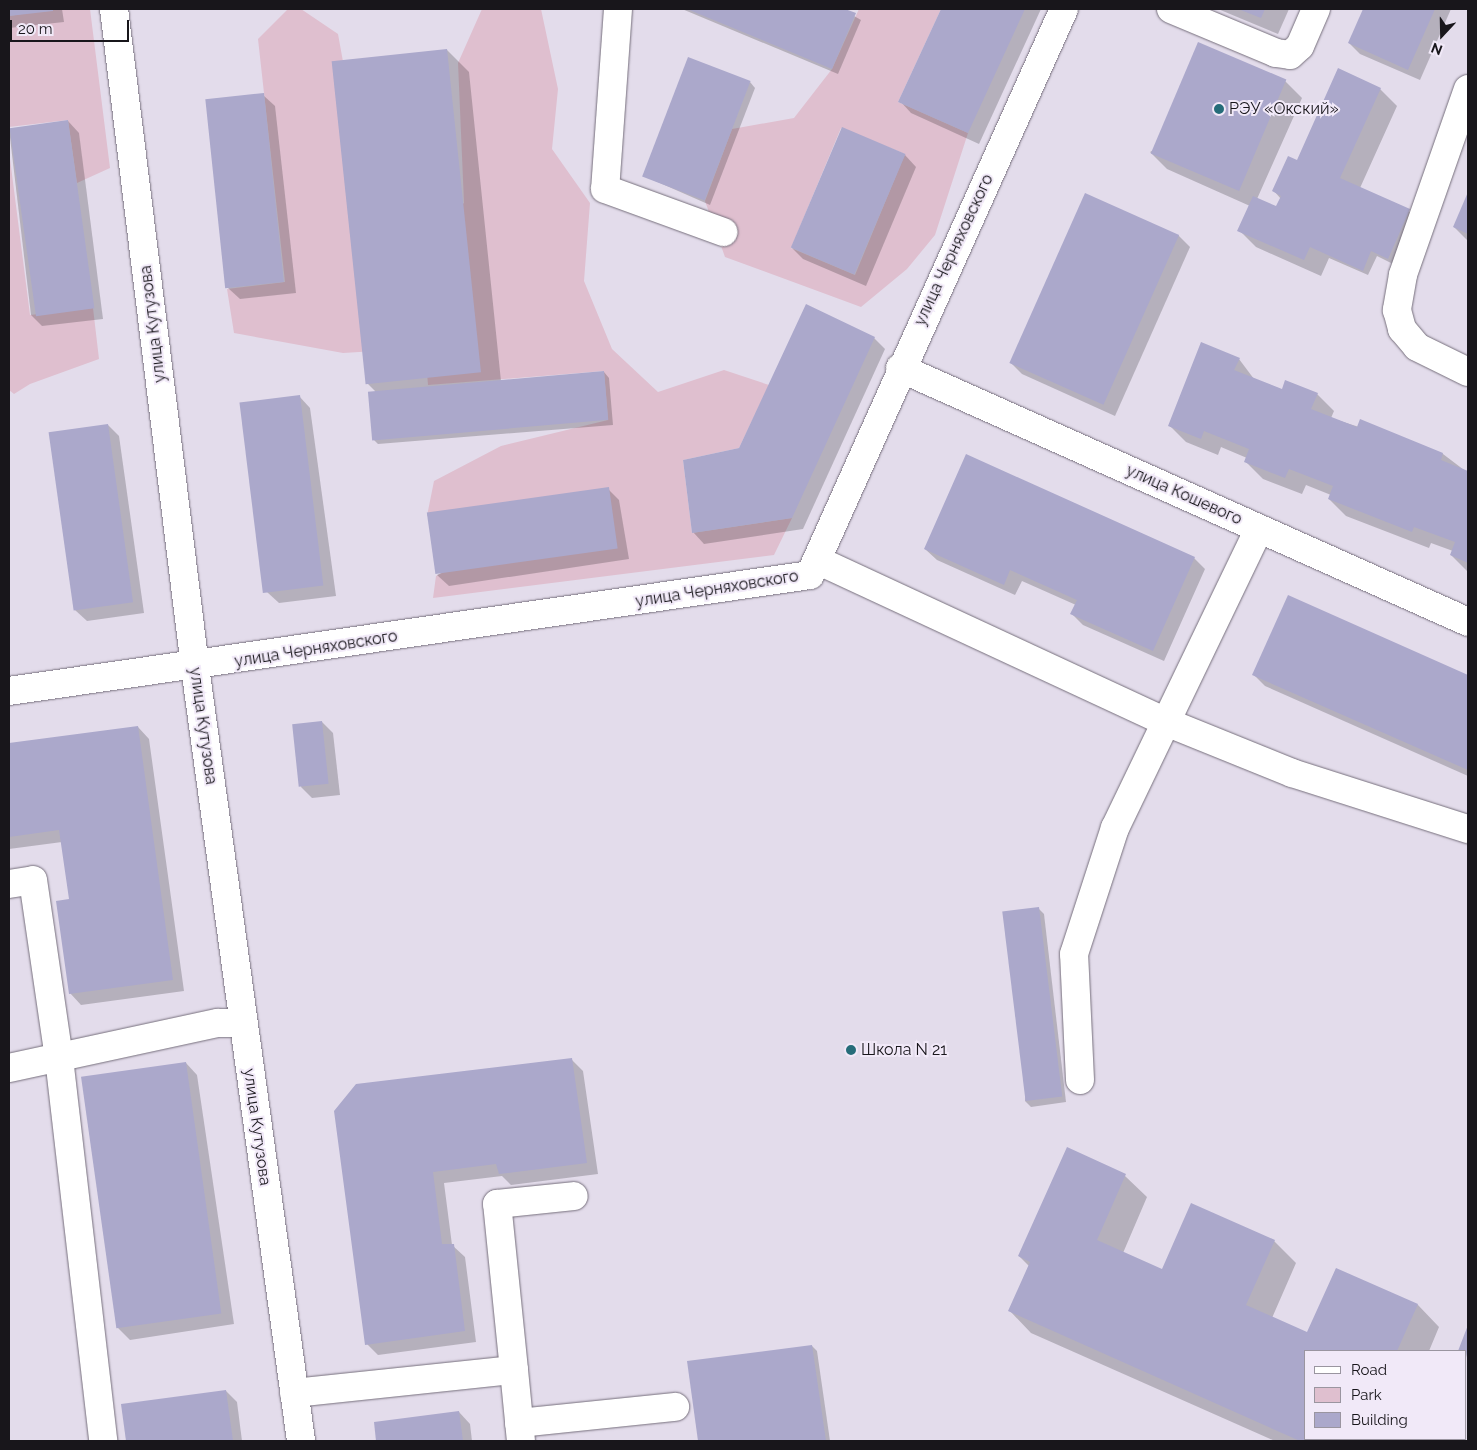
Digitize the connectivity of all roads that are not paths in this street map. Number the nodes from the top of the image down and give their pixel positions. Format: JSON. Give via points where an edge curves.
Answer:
{"nodes":[{"id":1,"x":114,"y":9,"type":"edge"},
{"id":2,"x":618,"y":9,"type":"edge"},
{"id":3,"x":1064,"y":9,"type":"edge"},
{"id":4,"x":1171,"y":9,"type":"edge"},
{"id":5,"x":1316,"y":9,"type":"edge"},
{"id":6,"x":1468,"y":89,"type":"edge"},
{"id":7,"x":723,"y":232,"type":"dead end"},
{"id":8,"x":900,"y":368,"type":"junction"},
{"id":9,"x":1468,"y":372,"type":"edge"},
{"id":10,"x":1259,"y":529,"type":"junction"},
{"id":11,"x":817,"y":560,"type":"junction"},
{"id":12,"x":1468,"y":622,"type":"edge"},
{"id":13,"x":195,"y":667,"type":"junction"},
{"id":14,"x":9,"y":691,"type":"edge"},
{"id":15,"x":1166,"y":722,"type":"junction"},
{"id":16,"x":1468,"y":828,"type":"edge"},
{"id":17,"x":9,"y":884,"type":"edge"},
{"id":18,"x":243,"y":1023,"type":"junction"},
{"id":19,"x":59,"y":1058,"type":"junction"},
{"id":20,"x":9,"y":1068,"type":"edge"},
{"id":21,"x":1080,"y":1080,"type":"dead end"},
{"id":22,"x":574,"y":1196,"type":"dead end"},
{"id":23,"x":514,"y":1370,"type":"junction"},
{"id":24,"x":294,"y":1392,"type":"junction"},
{"id":25,"x":675,"y":1407,"type":"dead end"},
{"id":26,"x":520,"y":1432,"type":"edge"},
{"id":27,"x":103,"y":1441,"type":"edge"},
{"id":28,"x":301,"y":1441,"type":"edge"}],
"edges":[{"from":1,"to":13,"type":"street","name":"улица Кутузова"},
{"from":2,"to":7,"type":"street","via":[[605,189]]},
{"from":3,"to":8,"type":"street","name":"улица Черняховского"},
{"from":4,"to":5,"type":"street","via":[[1276,53],[1290,54],[1300,46]]},
{"from":6,"to":9,"type":"street","via":[[1403,275],[1397,310],[1402,329],[1416,347]]},
{"from":8,"to":10,"type":"street","name":"улица Кошевого"},
{"from":8,"to":11,"type":"street","name":"улица Черняховского"},
{"from":10,"to":12,"type":"street","name":"улица Кошевого"},
{"from":10,"to":15,"type":"street"},
{"from":11,"to":13,"type":"street","name":"улица Черняховского","via":[[810,575]]},
{"from":11,"to":15,"type":"street"},
{"from":13,"to":14,"type":"street","name":"улица Черняховского"},
{"from":13,"to":18,"type":"street","name":"улица Кутузова"},
{"from":15,"to":16,"type":"street","via":[[1292,773]]},
{"from":15,"to":21,"type":"street","via":[[1115,828],[1074,954]]},
{"from":17,"to":19,"type":"street","via":[[33,880]]},
{"from":18,"to":19,"type":"street","via":[[218,1023]]},
{"from":18,"to":24,"type":"street","name":"улица Кутузова"},
{"from":19,"to":20,"type":"street"},
{"from":19,"to":27,"type":"street"},
{"from":22,"to":23,"type":"street","via":[[497,1204]]},
{"from":23,"to":24,"type":"street"},
{"from":23,"to":26,"type":"street"},
{"from":24,"to":28,"type":"street","name":"улица Кутузова"},
{"from":25,"to":26,"type":"street"}]}
